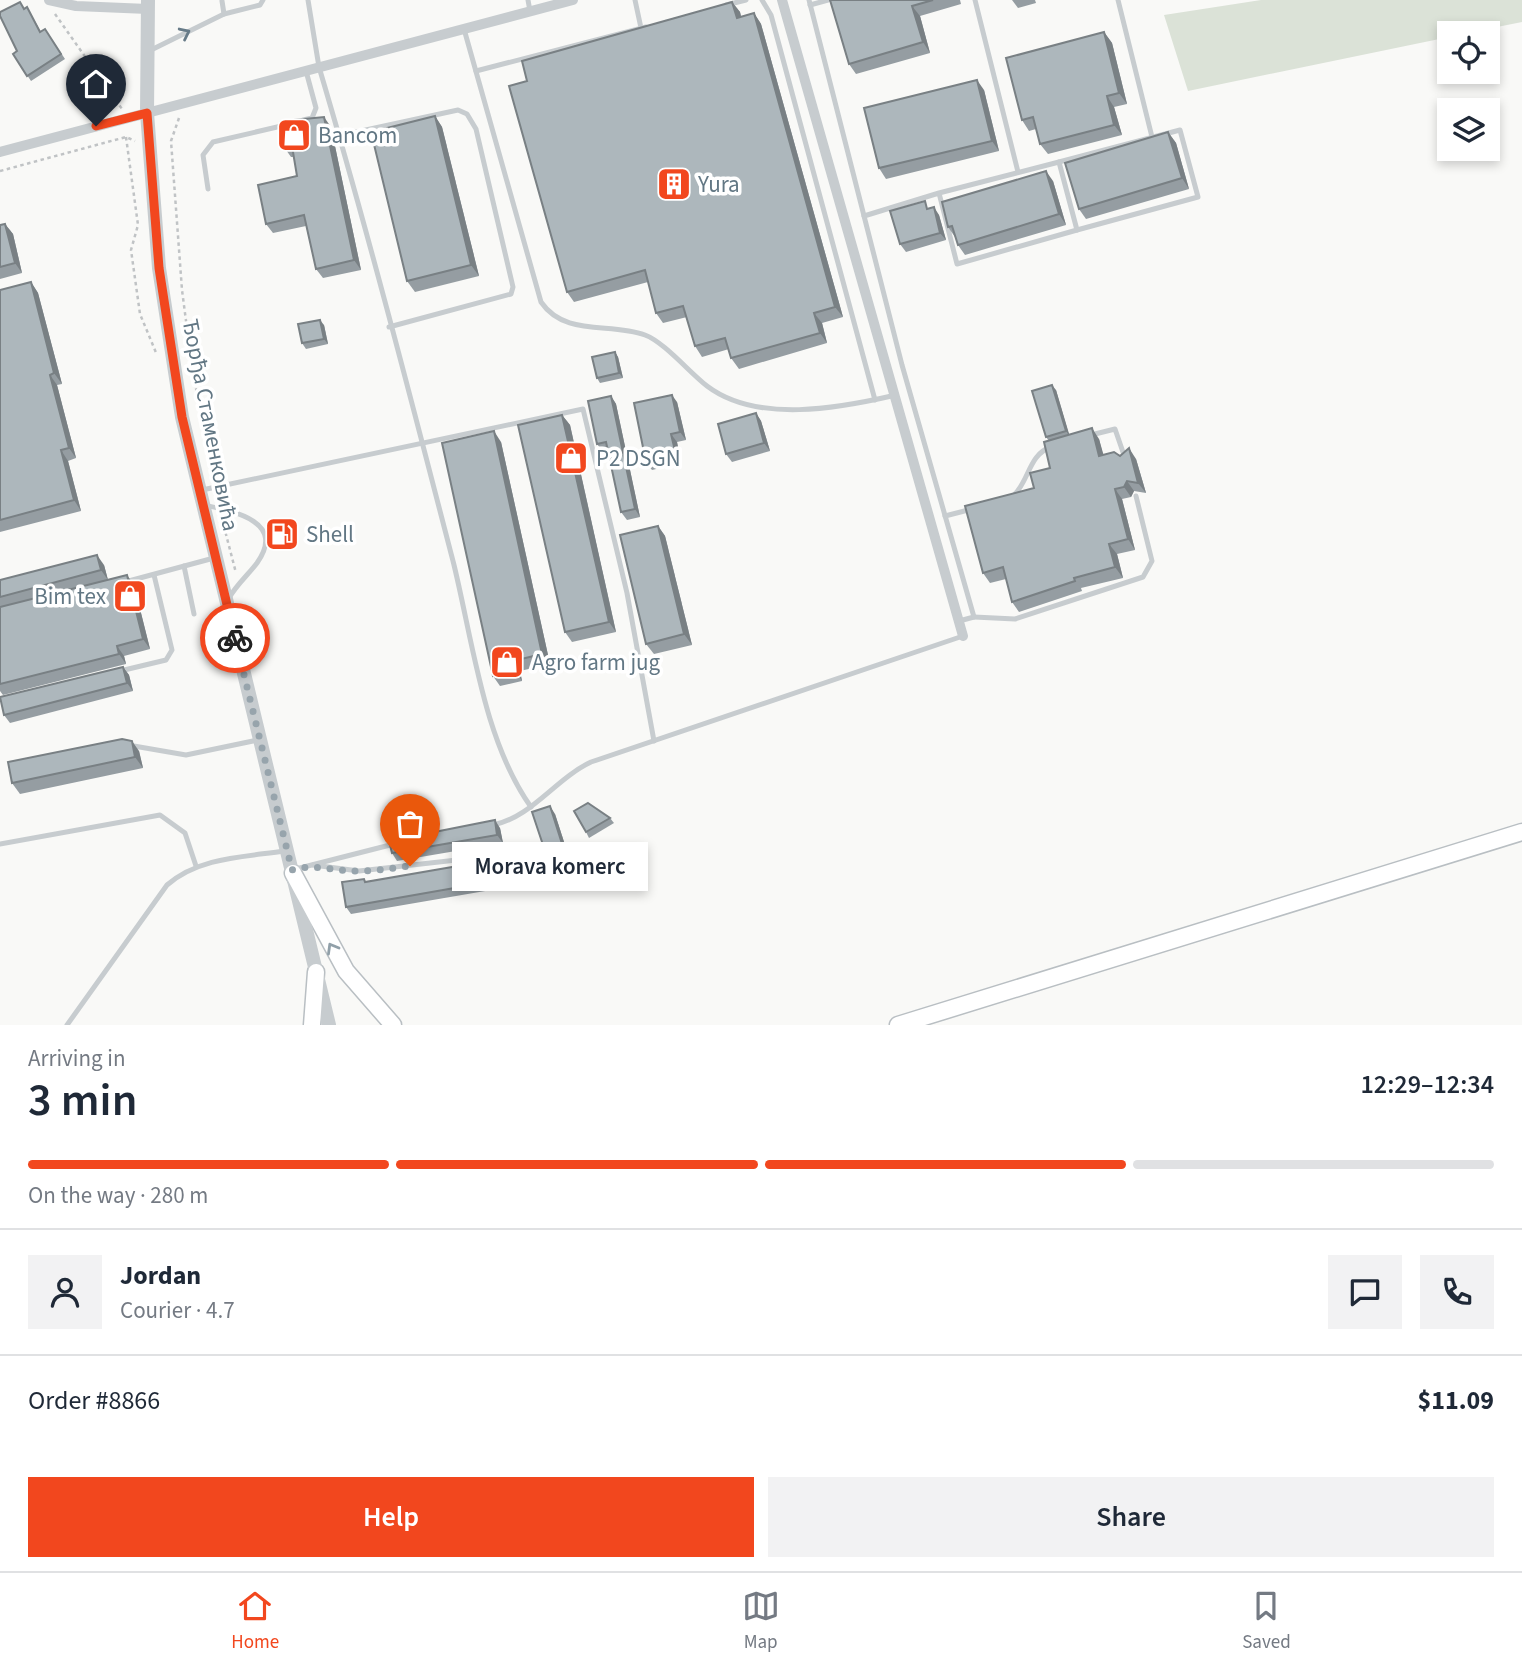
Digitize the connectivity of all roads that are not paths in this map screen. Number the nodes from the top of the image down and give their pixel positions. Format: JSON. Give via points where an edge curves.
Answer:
{"nodes":[{"id":1,"x":263,"y":0,"type":"edge"},
{"id":2,"x":308,"y":0,"type":"edge"},
{"id":3,"x":573,"y":0,"type":"edge"},
{"id":4,"x":635,"y":0,"type":"edge"},
{"id":5,"x":746,"y":0,"type":"edge"},
{"id":6,"x":762,"y":0,"type":"edge"},
{"id":7,"x":782,"y":0,"type":"edge"},
{"id":8,"x":828,"y":0,"type":"edge"},
{"id":9,"x":975,"y":0,"type":"edge"},
{"id":10,"x":1118,"y":0,"type":"edge"},
{"id":11,"x":222,"y":1,"type":"edge"},
{"id":12,"x":810,"y":2,"type":"edge"},
{"id":13,"x":51,"y":5,"type":"edge"},
{"id":14,"x":148,"y":5,"type":"edge"},
{"id":15,"x":529,"y":6,"type":"edge"},
{"id":16,"x":720,"y":7,"type":"edge"},
{"id":17,"x":224,"y":14,"type":"junction"},
{"id":18,"x":654,"y":24,"type":"edge"},
{"id":19,"x":641,"y":28,"type":"junction"},
{"id":20,"x":464,"y":29,"type":"junction"},
{"id":21,"x":146,"y":52,"type":"junction"},
{"id":22,"x":319,"y":67,"type":"junction"},
{"id":23,"x":306,"y":71,"type":"junction"},
{"id":24,"x":476,"y":71,"type":"junction"},
{"id":25,"x":147,"y":113,"type":"junction"},
{"id":26,"x":338,"y":136,"type":"junction"},
{"id":27,"x":1153,"y":137,"type":"junction"},
{"id":28,"x":0,"y":152,"type":"edge"},
{"id":29,"x":1059,"y":162,"type":"junction"},
{"id":30,"x":1018,"y":172,"type":"junction"},
{"id":31,"x":208,"y":189,"type":"dead end"},
{"id":32,"x":939,"y":193,"type":"junction"},
{"id":33,"x":864,"y":216,"type":"junction"},
{"id":34,"x":1077,"y":230,"type":"junction"},
{"id":35,"x":390,"y":327,"type":"junction"},
{"id":36,"x":897,"y":395,"type":"junction"},
{"id":37,"x":875,"y":400,"type":"junction"},
{"id":38,"x":1081,"y":438,"type":"edge"},
{"id":39,"x":420,"y":443,"type":"junction"},
{"id":40,"x":1055,"y":446,"type":"edge"},
{"id":41,"x":1126,"y":461,"type":"edge"},
{"id":42,"x":1136,"y":496,"type":"edge"},
{"id":43,"x":200,"y":497,"type":"junction"},
{"id":44,"x":1009,"y":500,"type":"edge"},
{"id":45,"x":983,"y":506,"type":"edge"},
{"id":46,"x":945,"y":516,"type":"junction"},
{"id":47,"x":215,"y":558,"type":"junction"},
{"id":48,"x":184,"y":566,"type":"junction"},
{"id":49,"x":154,"y":575,"type":"junction"},
{"id":50,"x":116,"y":584,"type":"edge"},
{"id":51,"x":226,"y":604,"type":"junction"},
{"id":52,"x":194,"y":614,"type":"dead end"},
{"id":53,"x":974,"y":617,"type":"junction"},
{"id":54,"x":959,"y":621,"type":"junction"},
{"id":55,"x":963,"y":636,"type":"joint"},
{"id":56,"x":115,"y":673,"type":"edge"},
{"id":57,"x":261,"y":740,"type":"junction"},
{"id":58,"x":654,"y":741,"type":"junction"},
{"id":59,"x":117,"y":747,"type":"edge"},
{"id":60,"x":531,"y":807,"type":"junction"},
{"id":61,"x":485,"y":827,"type":"edge"},
{"id":62,"x":1522,"y":832,"type":"edge"},
{"id":63,"x":0,"y":844,"type":"edge"},
{"id":64,"x":397,"y":844,"type":"edge"},
{"id":65,"x":288,"y":850,"type":"junction"},
{"id":66,"x":536,"y":851,"type":"edge"},
{"id":67,"x":312,"y":864,"type":"junction"},
{"id":68,"x":196,"y":866,"type":"junction"},
{"id":69,"x":293,"y":872,"type":"junction"},
{"id":70,"x":316,"y":972,"type":"junction"},
{"id":71,"x":67,"y":1025,"type":"edge"},
{"id":72,"x":312,"y":1025,"type":"edge"},
{"id":73,"x":329,"y":1025,"type":"edge"},
{"id":74,"x":393,"y":1025,"type":"edge"},
{"id":75,"x":898,"y":1025,"type":"edge"}],
"edges":[{"from":1,"to":17,"type":"lane","via":[[260,5]]},
{"from":2,"to":22,"type":"lane"},
{"from":3,"to":15,"type":"street"},
{"from":4,"to":19,"type":"lane"},
{"from":5,"to":16,"type":"lane"},
{"from":6,"to":37,"type":"lane","via":[[771,15]]},
{"from":7,"to":36,"type":"street"},
{"from":8,"to":12,"type":"lane"},
{"from":9,"to":30,"type":"lane"},
{"from":10,"to":27,"type":"lane"},
{"from":11,"to":17,"type":"lane"},
{"from":12,"to":33,"type":"lane"},
{"from":13,"to":14,"type":"street"},
{"from":14,"to":21,"type":"street","name":"Ђорђа Стаменковића"},
{"from":15,"to":20,"type":"street"},
{"from":21,"to":17,"type":"lane","one_way":true},
{"from":18,"to":19,"type":"lane"},
{"from":19,"to":24,"type":"lane"},
{"from":20,"to":22,"type":"street"},
{"from":20,"to":24,"type":"lane"},
{"from":21,"to":25,"type":"street","name":"Ђорђа Стаменковића"},
{"from":22,"to":23,"type":"street"},
{"from":22,"to":26,"type":"lane"},
{"from":23,"to":25,"type":"street"},
{"from":23,"to":31,"type":"lane","via":[[314,116],[213,142],[203,155]]},
{"from":24,"to":37,"type":"lane","via":[[541,302],[551,316],[646,335],[710,388],[750,403],[816,410]]},
{"from":25,"to":28,"type":"street"},
{"from":25,"to":43,"type":"street","name":"Ђорђа Стаменковића","via":[[164,309]]},
{"from":26,"to":35,"type":"lane"},
{"from":26,"to":35,"type":"lane","via":[[458,110],[467,114],[476,129],[511,294]]},
{"from":27,"to":29,"type":"lane"},
{"from":27,"to":34,"type":"lane","via":[[1180,130],[1198,197]]},
{"from":29,"to":30,"type":"lane"},
{"from":29,"to":34,"type":"lane"},
{"from":30,"to":32,"type":"lane"},
{"from":32,"to":33,"type":"lane"},
{"from":32,"to":34,"type":"lane","via":[[957,264]]},
{"from":33,"to":46,"type":"lane"},
{"from":35,"to":39,"type":"lane"},
{"from":36,"to":37,"type":"lane"},
{"from":36,"to":54,"type":"street"},
{"from":38,"to":41,"type":"lane","via":[[1115,429]]},
{"from":39,"to":43,"type":"lane"},
{"from":39,"to":58,"type":"lane","via":[[583,409],[627,593]]},
{"from":39,"to":60,"type":"lane","via":[[495,735],[508,771]]},
{"from":40,"to":44,"type":"lane","via":[[1039,453],[1026,480]]},
{"from":42,"to":53,"type":"lane","via":[[1152,561],[1143,577],[1015,619]]},
{"from":43,"to":47,"type":"street","name":"Ђорђа Стаменковића"},
{"from":43,"to":51,"type":"lane","via":[[248,515],[262,532],[262,554]]},
{"from":45,"to":46,"type":"lane"},
{"from":46,"to":53,"type":"lane"},
{"from":47,"to":48,"type":"lane"},
{"from":47,"to":51,"type":"street","name":"Ђорђа Стаменковића"},
{"from":48,"to":49,"type":"lane"},
{"from":48,"to":52,"type":"lane"},
{"from":49,"to":50,"type":"lane"},
{"from":49,"to":56,"type":"lane","via":[[172,650],[166,660]]},
{"from":51,"to":57,"type":"street","name":"Ђорђа Стаменковића"},
{"from":53,"to":54,"type":"lane"},
{"from":54,"to":55,"type":"street"},
{"from":55,"to":58,"type":"lane"},
{"from":57,"to":59,"type":"lane","via":[[186,755],[142,745]]},
{"from":57,"to":65,"type":"street","name":"Ђорђа Стаменковића"},
{"from":58,"to":60,"type":"lane","via":[[579,768]]},
{"from":60,"to":61,"type":"lane"},
{"from":62,"to":75,"type":"main road"},
{"from":63,"to":68,"type":"lane","via":[[160,815],[185,833]]},
{"from":64,"to":67,"type":"lane"},
{"from":65,"to":68,"type":"lane"},
{"from":65,"to":69,"type":"street","name":"Ђорђа Стаменковића"},
{"from":66,"to":67,"type":"lane","via":[[359,871]]},
{"from":67,"to":69,"type":"lane"},
{"from":68,"to":71,"type":"lane","via":[[167,886]]},
{"from":69,"to":70,"type":"street","name":"Ђорђа Стаменковића"},
{"from":74,"to":69,"type":"main road","one_way":true,"via":[[346,971]]},
{"from":70,"to":72,"type":"main road"},
{"from":70,"to":73,"type":"street","name":"Ђорђа Стаменковића"}]}
